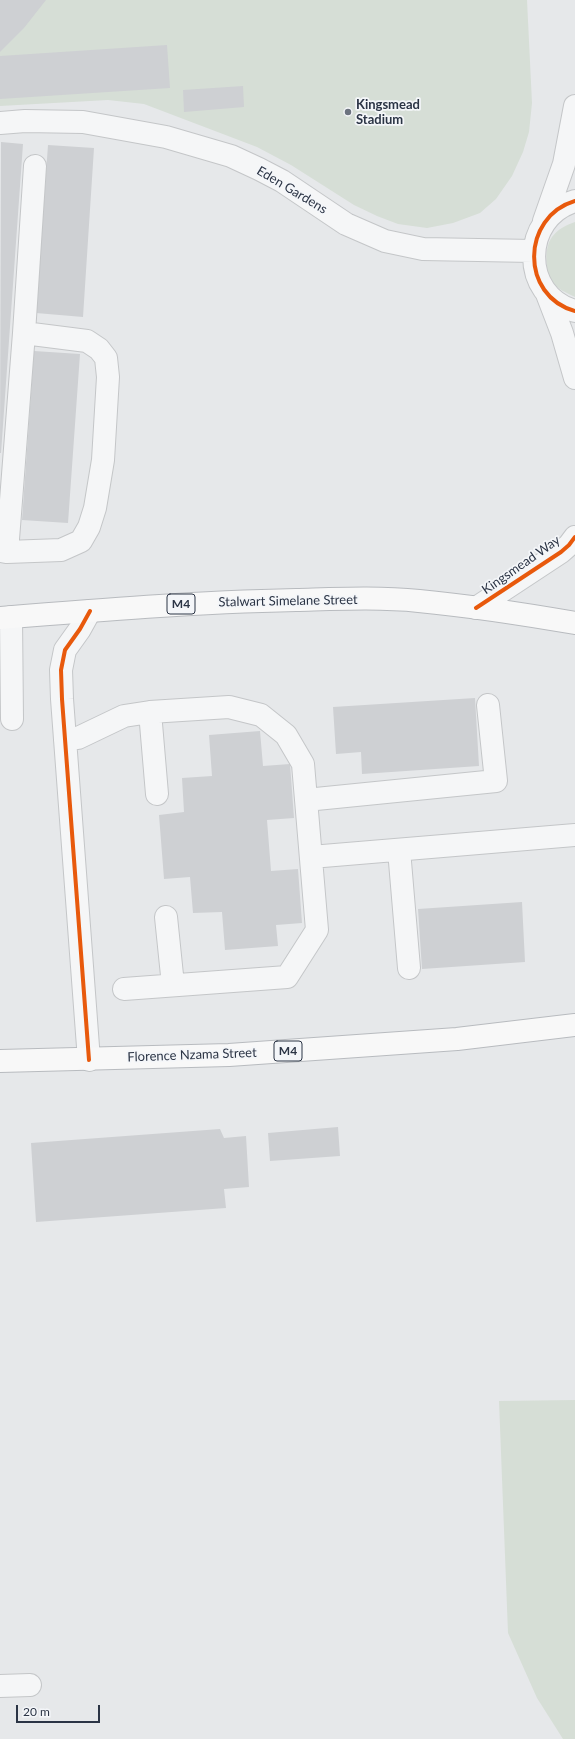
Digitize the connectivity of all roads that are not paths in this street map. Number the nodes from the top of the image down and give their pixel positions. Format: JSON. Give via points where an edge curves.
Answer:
{"nodes":[{"id":1,"x":575,"y":106,"type":"edge"},
{"id":2,"x":0,"y":124,"type":"edge"},
{"id":3,"x":35,"y":166,"type":"dead end"},
{"id":4,"x":575,"y":201,"type":"edge"},
{"id":5,"x":544,"y":223,"type":"junction"},
{"id":6,"x":533,"y":251,"type":"junction"},
{"id":7,"x":547,"y":294,"type":"junction"},
{"id":8,"x":575,"y":311,"type":"edge"},
{"id":9,"x":24,"y":333,"type":"junction"},
{"id":10,"x":575,"y":378,"type":"edge"},
{"id":11,"x":575,"y":537,"type":"edge"},
{"id":12,"x":3,"y":552,"type":"edge"},
{"id":13,"x":476,"y":608,"type":"junction"},
{"id":14,"x":90,"y":611,"type":"junction"},
{"id":15,"x":6,"y":618,"type":"edge"},
{"id":16,"x":575,"y":623,"type":"edge"},
{"id":17,"x":488,"y":705,"type":"dead end"},
{"id":18,"x":150,"y":712,"type":"junction"},
{"id":19,"x":12,"y":719,"type":"dead end"},
{"id":20,"x":65,"y":740,"type":"junction"},
{"id":21,"x":157,"y":794,"type":"dead end"},
{"id":22,"x":306,"y":800,"type":"junction"},
{"id":23,"x":575,"y":835,"type":"edge"},
{"id":24,"x":399,"y":850,"type":"junction"},
{"id":25,"x":311,"y":857,"type":"junction"},
{"id":26,"x":166,"y":917,"type":"dead end"},
{"id":27,"x":409,"y":968,"type":"dead end"},
{"id":28,"x":173,"y":985,"type":"junction"},
{"id":29,"x":124,"y":989,"type":"dead end"},
{"id":30,"x":575,"y":1025,"type":"edge"},
{"id":31,"x":89,"y":1060,"type":"junction"},
{"id":32,"x":0,"y":1061,"type":"edge"},
{"id":33,"x":30,"y":1685,"type":"dead end"},
{"id":34,"x":0,"y":1686,"type":"edge"}],
"edges":[{"from":1,"to":5,"type":"street","via":[[564,164]]},
{"from":2,"to":6,"type":"street","name":"Eden Gardens","via":[[25,121],[83,122],[166,136],[231,156],[259,169],[282,181],[346,224],[385,241],[412,248],[434,250]]},
{"from":3,"to":9,"type":"street"},
{"from":4,"to":5,"type":"street","via":[[554,211]]},
{"from":5,"to":6,"type":"street"},
{"from":6,"to":7,"type":"street","via":[[534,266]]},
{"from":7,"to":8,"type":"street","via":[[559,304]]},
{"from":7,"to":10,"type":"street"},
{"from":9,"to":12,"type":"street"},
{"from":9,"to":12,"type":"street","via":[[87,341],[99,349],[106,358],[108,377],[103,460],[95,508],[89,527],[80,541],[61,550]]},
{"from":11,"to":13,"type":"street","name":"Kingsmead Way","via":[[561,552]]},
{"from":13,"to":14,"type":"highway","name":"Stalwart Simelane Street","number":"M4","via":[[419,601],[362,599],[157,605]]},
{"from":13,"to":16,"type":"highway","name":"Stalwart Simelane Street","number":"M4"},
{"from":14,"to":15,"type":"highway","name":"Stalwart Simelane Street","number":"M4"},
{"from":14,"to":20,"type":"street","via":[[65,650],[61,670]]},
{"from":15,"to":19,"type":"street"},
{"from":17,"to":22,"type":"street","via":[[496,781]]},
{"from":18,"to":20,"type":"street","via":[[124,716],[78,738]]},
{"from":18,"to":21,"type":"street"},
{"from":18,"to":22,"type":"street","via":[[229,707],[261,715],[286,735],[303,764]]},
{"from":20,"to":31,"type":"street"},
{"from":22,"to":25,"type":"street"},
{"from":23,"to":24,"type":"street"},
{"from":24,"to":25,"type":"street"},
{"from":24,"to":27,"type":"street"},
{"from":25,"to":28,"type":"street","via":[[317,930],[287,977]]},
{"from":26,"to":28,"type":"street"},
{"from":28,"to":29,"type":"street"},
{"from":30,"to":31,"type":"highway","name":"Florence Nzama Street","number":"M4","via":[[457,1039],[229,1055]]},
{"from":31,"to":32,"type":"highway","name":"Florence Nzama Street","number":"M4"},
{"from":33,"to":34,"type":"street"}]}
